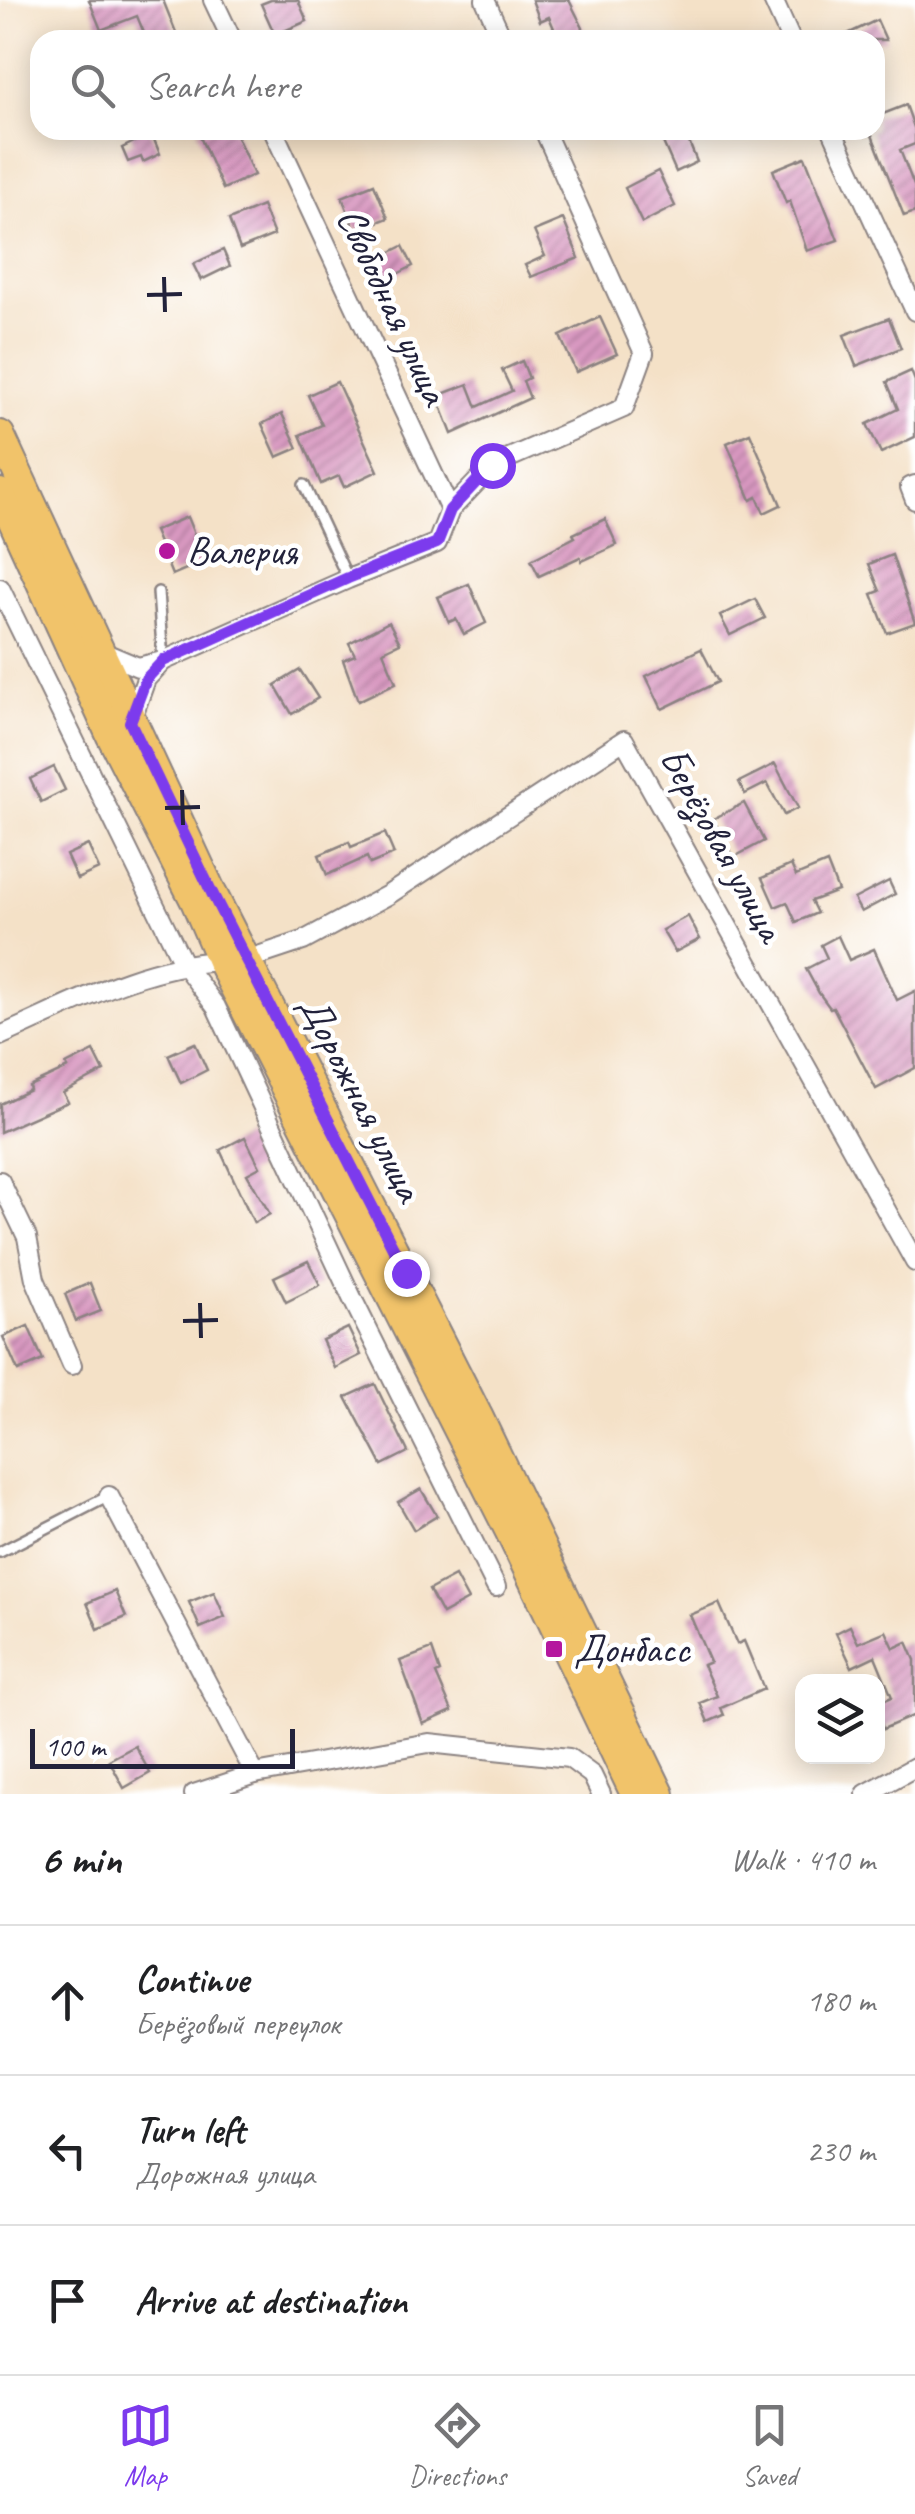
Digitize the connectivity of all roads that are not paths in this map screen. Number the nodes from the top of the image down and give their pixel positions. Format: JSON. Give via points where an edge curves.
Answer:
{"nodes":[{"id":1,"x":213,"y":0,"type":"edge"},
{"id":2,"x":485,"y":0,"type":"edge"},
{"id":3,"x":773,"y":0,"type":"edge"},
{"id":4,"x":227,"y":30,"type":"edge"},
{"id":5,"x":498,"y":30,"type":"edge"},
{"id":6,"x":786,"y":30,"type":"edge"},
{"id":7,"x":279,"y":140,"type":"edge"},
{"id":8,"x":548,"y":140,"type":"edge"},
{"id":9,"x":837,"y":140,"type":"edge"},
{"id":10,"x":915,"y":311,"type":"edge"},
{"id":11,"x":0,"y":435,"type":"edge"},
{"id":12,"x":915,"y":484,"type":"edge"},
{"id":13,"x":304,"y":485,"type":"dead end"},
{"id":14,"x":0,"y":493,"type":"edge"},
{"id":15,"x":915,"y":500,"type":"edge"},
{"id":16,"x":450,"y":510,"type":"junction"},
{"id":17,"x":348,"y":578,"type":"junction"},
{"id":18,"x":0,"y":588,"type":"edge"},
{"id":19,"x":158,"y":592,"type":"dead end"},
{"id":20,"x":96,"y":649,"type":"junction"},
{"id":21,"x":163,"y":661,"type":"junction"},
{"id":22,"x":130,"y":722,"type":"junction"},
{"id":23,"x":233,"y":960,"type":"junction"},
{"id":24,"x":183,"y":963,"type":"junction"},
{"id":25,"x":0,"y":1036,"type":"edge"},
{"id":26,"x":0,"y":1181,"type":"edge"},
{"id":27,"x":915,"y":1262,"type":"edge"},
{"id":28,"x":72,"y":1364,"type":"dead end"},
{"id":29,"x":108,"y":1496,"type":"joint"},
{"id":30,"x":0,"y":1552,"type":"edge"},
{"id":31,"x":496,"y":1587,"type":"dead end"},
{"id":32,"x":915,"y":1767,"type":"edge"},
{"id":33,"x":255,"y":1774,"type":"junction"},
{"id":34,"x":194,"y":1794,"type":"edge"},
{"id":35,"x":601,"y":1794,"type":"edge"},
{"id":36,"x":635,"y":1794,"type":"edge"},
{"id":37,"x":660,"y":1794,"type":"edge"},
{"id":38,"x":866,"y":1794,"type":"edge"}],
"edges":[{"from":1,"to":4,"type":"street"},
{"from":2,"to":5,"type":"street"},
{"from":3,"to":6,"type":"street"},
{"from":7,"to":16,"type":"street","name":"Свободная улица"},
{"from":8,"to":16,"type":"street","via":[[644,354],[624,408],[492,465]]},
{"from":9,"to":10,"type":"street"},
{"from":11,"to":20,"type":"main road","name":"Дорожная улица"},
{"from":12,"to":15,"type":"street"},
{"from":13,"to":17,"type":"lane"},
{"from":14,"to":23,"type":"main road","name":"Дорожная улица","via":[[111,736],[195,901]]},
{"from":16,"to":17,"type":"street","via":[[437,543]]},
{"from":17,"to":21,"type":"street"},
{"from":18,"to":24,"type":"street"},
{"from":19,"to":21,"type":"lane"},
{"from":20,"to":21,"type":"street","via":[[138,667]]},
{"from":20,"to":22,"type":"main road","name":"Дорожная улица"},
{"from":21,"to":22,"type":"street","via":[[146,679]]},
{"from":22,"to":23,"type":"main road","name":"Дорожная улица"},
{"from":23,"to":24,"type":"street"},
{"from":23,"to":27,"type":"street","name":"Берёзовая улица","via":[[303,941],[388,894],[624,740]]},
{"from":23,"to":36,"type":"main road","name":"Дорожная улица"},
{"from":23,"to":37,"type":"main road","name":"Дорожная улица","via":[[480,1418]]},
{"from":24,"to":25,"type":"street","via":[[137,975]]},
{"from":24,"to":31,"type":"street","via":[[216,1007]]},
{"from":26,"to":28,"type":"street"},
{"from":29,"to":30,"type":"lane"},
{"from":29,"to":33,"type":"street"},
{"from":32,"to":38,"type":"street"},
{"from":33,"to":34,"type":"street"},
{"from":33,"to":35,"type":"street","via":[[429,1743],[569,1758],[592,1775]]}]}
